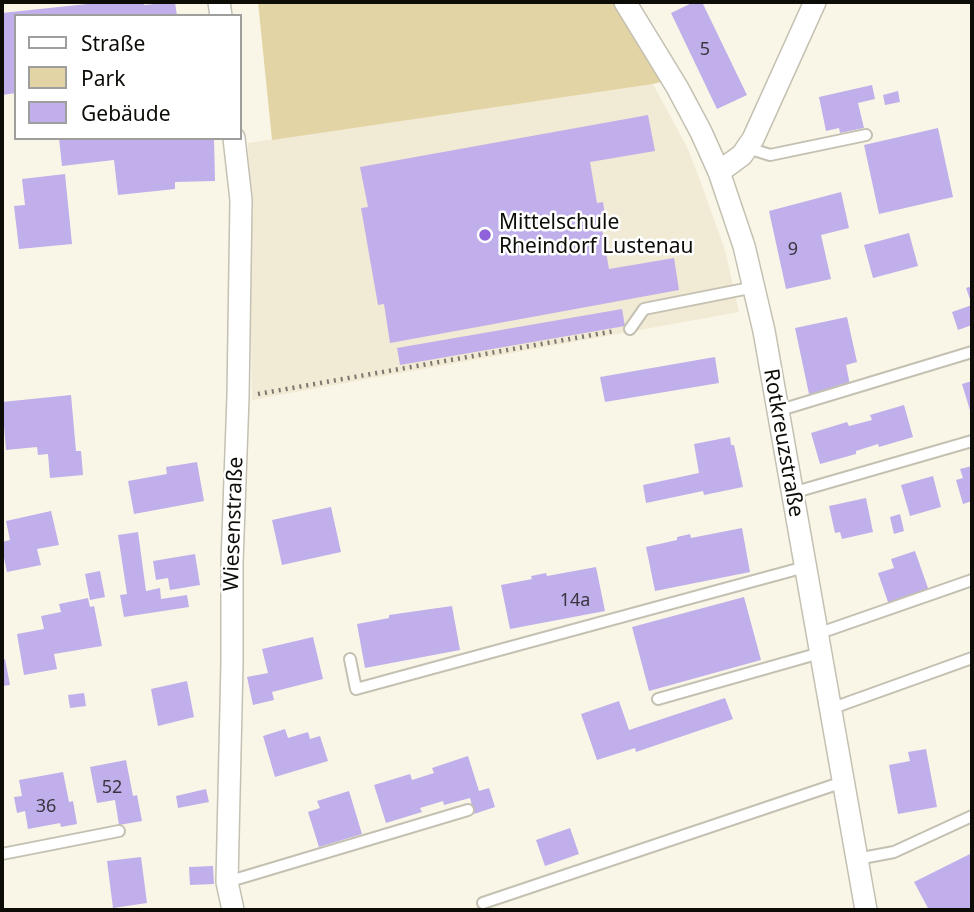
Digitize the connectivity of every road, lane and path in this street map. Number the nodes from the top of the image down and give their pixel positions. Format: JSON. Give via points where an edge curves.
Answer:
{"nodes":[{"id":1,"x":625,"y":2,"type":"edge"},
{"id":2,"x":815,"y":2,"type":"edge"},
{"id":3,"x":866,"y":135,"type":"dead end"},
{"id":4,"x":234,"y":140,"type":"edge"},
{"id":5,"x":748,"y":148,"type":"junction"},
{"id":6,"x":719,"y":172,"type":"junction"},
{"id":7,"x":755,"y":287,"type":"junction"},
{"id":8,"x":630,"y":328,"type":"joint"},
{"id":9,"x":972,"y":352,"type":"edge"},
{"id":10,"x":238,"y":397,"type":"junction"},
{"id":11,"x":778,"y":411,"type":"junction"},
{"id":12,"x":972,"y":441,"type":"edge"},
{"id":13,"x":792,"y":493,"type":"junction"},
{"id":14,"x":805,"y":567,"type":"junction"},
{"id":15,"x":972,"y":580,"type":"edge"},
{"id":16,"x":819,"y":644,"type":"junction"},
{"id":17,"x":972,"y":658,"type":"edge"},
{"id":18,"x":350,"y":659,"type":"dead end"},
{"id":19,"x":658,"y":699,"type":"dead end"},
{"id":20,"x":830,"y":709,"type":"junction"},
{"id":21,"x":843,"y":782,"type":"junction"},
{"id":22,"x":468,"y":810,"type":"dead end"},
{"id":23,"x":972,"y":816,"type":"edge"},
{"id":24,"x":118,"y":831,"type":"dead end"},
{"id":25,"x":2,"y":854,"type":"edge"},
{"id":26,"x":857,"y":859,"type":"junction"},
{"id":27,"x":228,"y":882,"type":"junction"},
{"id":28,"x":483,"y":903,"type":"dead end"},
{"id":29,"x":233,"y":910,"type":"edge"},
{"id":30,"x":866,"y":910,"type":"edge"}],
"edges":[{"from":1,"to":6,"type":"street","name":"Rotkreuzstraße","via":[[677,87]]},
{"from":2,"to":5,"type":"street"},
{"from":3,"to":5,"type":"lane","via":[[770,155]]},
{"from":4,"to":10,"type":"street","name":"Wiesenstraße","via":[[241,200]]},
{"from":5,"to":6,"type":"street"},
{"from":6,"to":7,"type":"street","name":"Rotkreuzstraße"},
{"from":7,"to":8,"type":"lane","via":[[644,309]]},
{"from":7,"to":11,"type":"street","name":"Rotkreuzstraße"},
{"from":8,"to":10,"type":"path"},
{"from":9,"to":11,"type":"lane"},
{"from":10,"to":27,"type":"street","name":"Wiesenstraße"},
{"from":11,"to":13,"type":"street","name":"Rotkreuzstraße"},
{"from":12,"to":13,"type":"lane"},
{"from":13,"to":14,"type":"street","name":"Rotkreuzstraße"},
{"from":14,"to":16,"type":"street","name":"Rotkreuzstraße"},
{"from":14,"to":18,"type":"lane","via":[[356,689]]},
{"from":15,"to":16,"type":"lane"},
{"from":16,"to":19,"type":"lane"},
{"from":16,"to":20,"type":"street","name":"Rotkreuzstraße"},
{"from":17,"to":20,"type":"lane"},
{"from":20,"to":21,"type":"street","name":"Rotkreuzstraße"},
{"from":21,"to":26,"type":"street","name":"Rotkreuzstraße"},
{"from":21,"to":28,"type":"lane"},
{"from":22,"to":27,"type":"lane"},
{"from":23,"to":26,"type":"lane","via":[[894,852]]},
{"from":24,"to":25,"type":"lane"},
{"from":26,"to":30,"type":"street","name":"Rotkreuzstraße"},
{"from":27,"to":29,"type":"street","name":"Wiesenstraße"}]}
